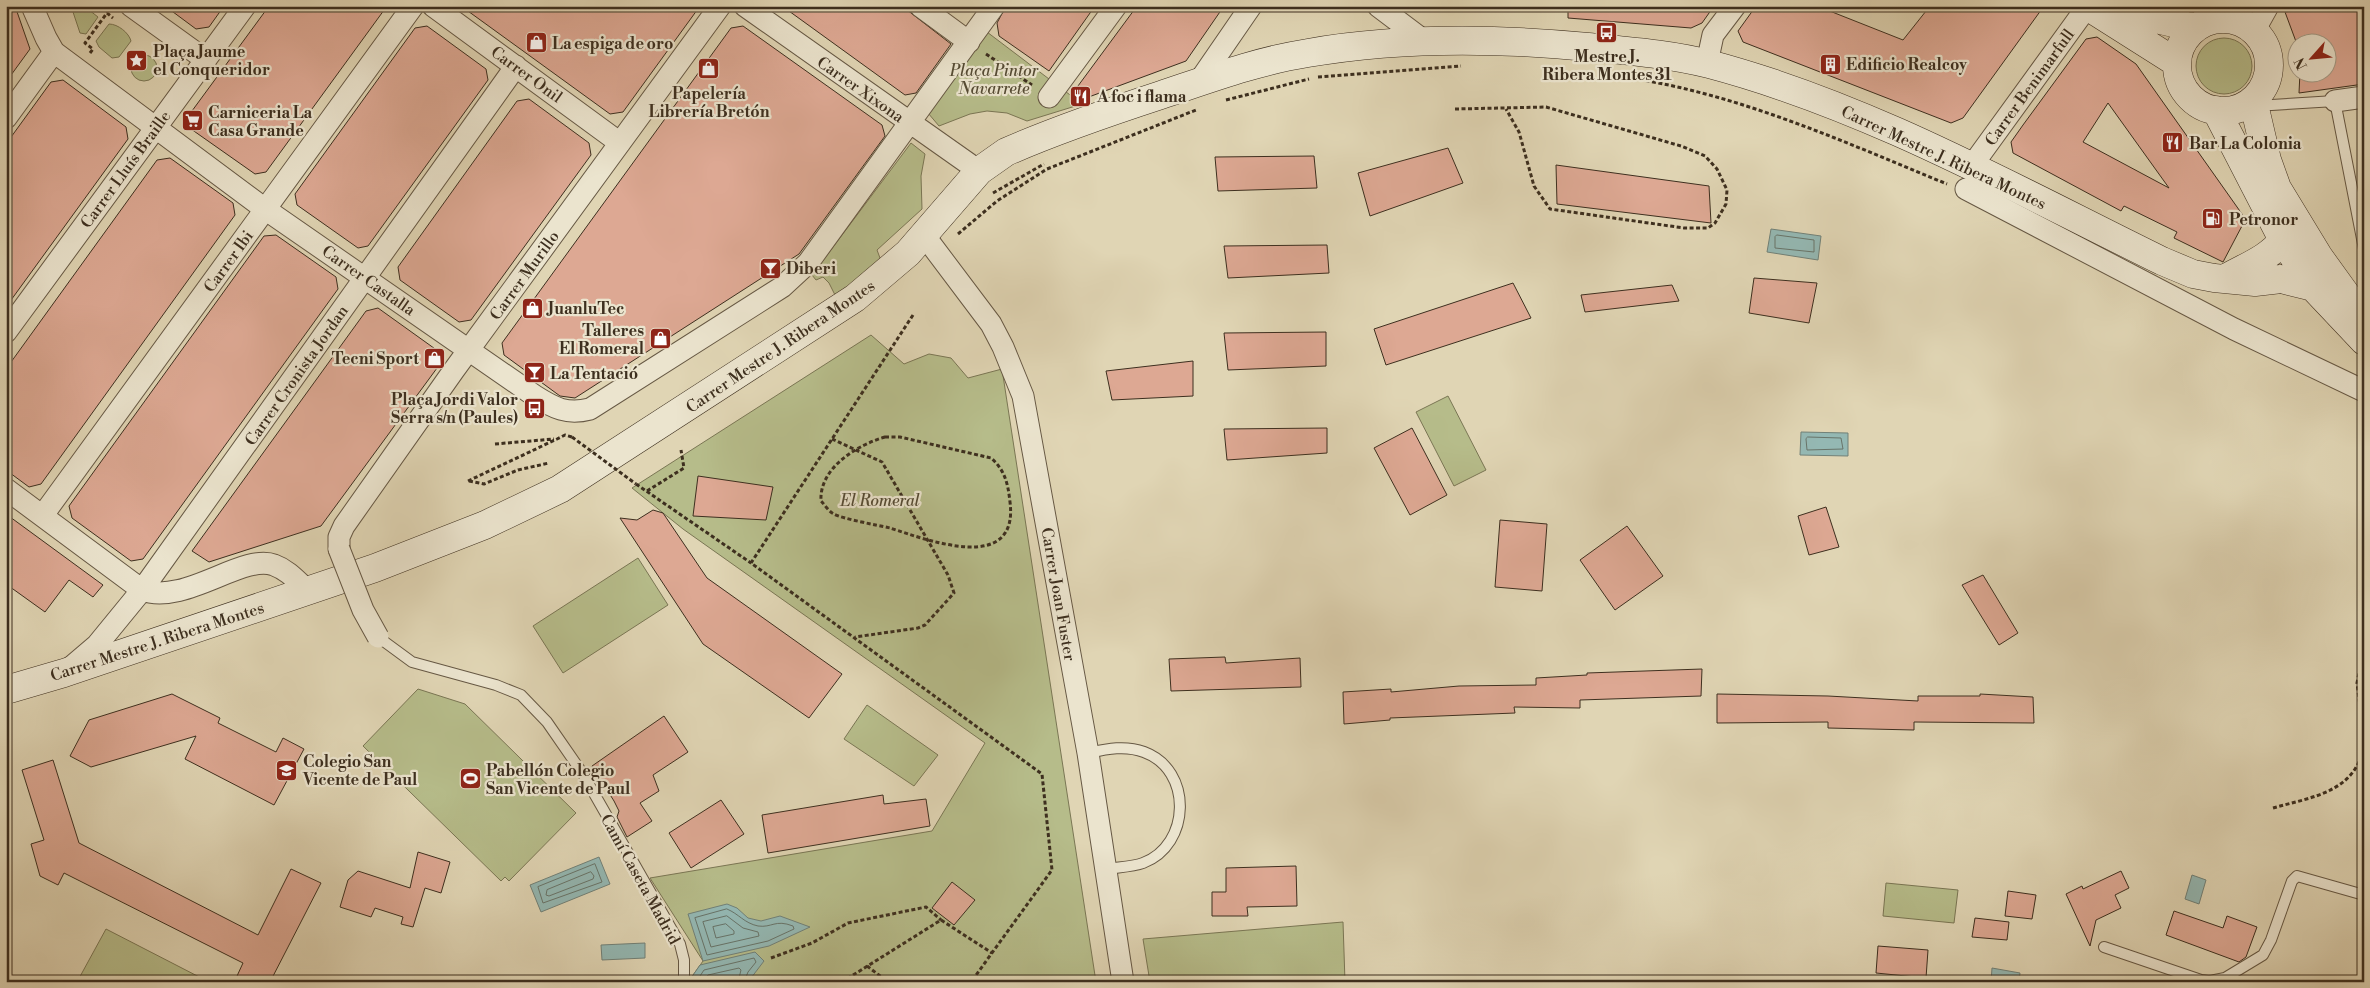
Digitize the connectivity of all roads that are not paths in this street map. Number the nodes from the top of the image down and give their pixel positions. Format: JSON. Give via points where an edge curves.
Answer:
{"nodes":[{"id":1,"x":32,"y":6,"type":"edge"},
{"id":2,"x":245,"y":6,"type":"edge"},
{"id":3,"x":414,"y":6,"type":"edge"},
{"id":4,"x":434,"y":6,"type":"edge"},
{"id":5,"x":720,"y":6,"type":"edge"},
{"id":6,"x":745,"y":6,"type":"edge"},
{"id":7,"x":920,"y":6,"type":"edge"},
{"id":8,"x":994,"y":6,"type":"edge"},
{"id":9,"x":1116,"y":6,"type":"edge"},
{"id":10,"x":1251,"y":6,"type":"edge"},
{"id":11,"x":1378,"y":6,"type":"edge"},
{"id":12,"x":1735,"y":6,"type":"edge"},
{"id":13,"x":2087,"y":6,"type":"edge"},
{"id":14,"x":2124,"y":6,"type":"edge"},
{"id":15,"x":2268,"y":6,"type":"edge"},
{"id":16,"x":124,"y":11,"type":"edge"},
{"id":17,"x":2234,"y":13,"type":"edge"},
{"id":18,"x":2195,"y":28,"type":"junction"},
{"id":19,"x":2254,"y":31,"type":"junction"},
{"id":20,"x":1424,"y":40,"type":"junction"},
{"id":21,"x":969,"y":42,"type":"junction"},
{"id":22,"x":54,"y":52,"type":"junction"},
{"id":23,"x":206,"y":60,"type":"junction"},
{"id":24,"x":1707,"y":63,"type":"junction"},
{"id":25,"x":2177,"y":63,"type":"junction"},
{"id":26,"x":516,"y":66,"type":"junction"},
{"id":27,"x":1200,"y":95,"type":"junction"},
{"id":28,"x":1048,"y":97,"type":"road end"},
{"id":29,"x":2364,"y":97,"type":"edge"},
{"id":30,"x":2335,"y":102,"type":"junction"},
{"id":31,"x":2254,"y":103,"type":"junction"},
{"id":32,"x":2216,"y":110,"type":"junction"},
{"id":33,"x":6,"y":118,"type":"edge"},
{"id":34,"x":910,"y":124,"type":"junction"},
{"id":35,"x":155,"y":128,"type":"junction"},
{"id":36,"x":620,"y":143,"type":"junction"},
{"id":37,"x":979,"y":171,"type":"junction"},
{"id":38,"x":1968,"y":178,"type":"junction"},
{"id":39,"x":265,"y":209,"type":"junction"},
{"id":40,"x":2283,"y":240,"type":"junction"},
{"id":41,"x":930,"y":244,"type":"junction"},
{"id":42,"x":2364,"y":249,"type":"edge"},
{"id":43,"x":365,"y":277,"type":"junction"},
{"id":44,"x":2226,"y":278,"type":"junction"},
{"id":45,"x":2313,"y":286,"type":"junction"},
{"id":46,"x":2363,"y":322,"type":"edge"},
{"id":47,"x":6,"y":332,"type":"edge"},
{"id":48,"x":470,"y":350,"type":"junction"},
{"id":49,"x":2364,"y":391,"type":"edge"},
{"id":50,"x":6,"y":489,"type":"edge"},
{"id":51,"x":43,"y":516,"type":"junction"},
{"id":52,"x":338,"y":549,"type":"joint"},
{"id":53,"x":142,"y":590,"type":"junction"},
{"id":54,"x":308,"y":591,"type":"junction"},
{"id":55,"x":378,"y":637,"type":"joint"},
{"id":56,"x":64,"y":673,"type":"junction"},
{"id":57,"x":6,"y":690,"type":"edge"},
{"id":58,"x":1088,"y":753,"type":"junction"},
{"id":59,"x":1106,"y":869,"type":"junction"},
{"id":60,"x":2364,"y":895,"type":"edge"},
{"id":61,"x":2104,"y":947,"type":"dead end"},
{"id":62,"x":684,"y":982,"type":"edge"},
{"id":63,"x":1123,"y":982,"type":"edge"}],
"edges":[{"from":1,"to":22,"type":"street"},
{"from":2,"to":23,"type":"street","name":"Carrer Lluís Braille"},
{"from":3,"to":39,"type":"street","name":"Carrer Ibi"},
{"from":4,"to":26,"type":"street","name":"Carrer Onil"},
{"from":5,"to":36,"type":"street","name":"Carrer Murillo"},
{"from":6,"to":34,"type":"street","name":"Carrer Xixona"},
{"from":7,"to":21,"type":"street"},
{"from":8,"to":21,"type":"street"},
{"from":9,"to":28,"type":"street"},
{"from":10,"to":27,"type":"street"},
{"from":11,"to":20,"type":"street"},
{"from":12,"to":24,"type":"street","via":[[1713,36]]},
{"from":13,"to":25,"type":"street"},
{"from":13,"to":38,"type":"street","name":"Carrer Benimarfull"},
{"from":14,"to":18,"type":"street","via":[[2139,15]]},
{"from":15,"to":19,"type":"street"},
{"from":16,"to":23,"type":"street"},
{"from":17,"to":18,"type":"street"},
{"from":17,"to":19,"type":"street"},
{"from":18,"to":25,"type":"street","via":[[2182,43]]},
{"from":19,"to":31,"type":"street","via":[[2265,46],[2269,65],[2265,84]]},
{"from":20,"to":24,"type":"street","name":"Carrer Mestre J. Ribera Montes","via":[[1537,42]]},
{"from":20,"to":27,"type":"street","name":"Carrer Mestre J. Ribera Montes","via":[[1307,53],[1262,62]]},
{"from":21,"to":34,"type":"street"},
{"from":22,"to":33,"type":"street"},
{"from":22,"to":35,"type":"street"},
{"from":23,"to":35,"type":"street","name":"Carrer Lluís Braille"},
{"from":24,"to":38,"type":"street","name":"Carrer Mestre J. Ribera Montes","via":[[1836,107],[1918,142]]},
{"from":25,"to":32,"type":"street","via":[[2179,78],[2190,97],[2202,106]]},
{"from":26,"to":36,"type":"street","name":"Carrer Onil"},
{"from":26,"to":43,"type":"street","name":"Carrer Cronista Jordan"},
{"from":27,"to":37,"type":"street","name":"Carrer Mestre J. Ribera Montes","via":[[1025,144],[1006,152]]},
{"from":29,"to":30,"type":"street"},
{"from":30,"to":31,"type":"lane"},
{"from":30,"to":42,"type":"lane"},
{"from":31,"to":32,"type":"street","via":[[2236,109]]},
{"from":31,"to":46,"type":"street","via":[[2277,188]]},
{"from":32,"to":40,"type":"street"},
{"from":34,"to":37,"type":"street","name":"Carrer Xixona"},
{"from":34,"to":48,"type":"street","name":"Carrer Castalla","via":[[808,263],[782,287],[590,409],[573,412],[553,408]]},
{"from":35,"to":39,"type":"street","name":"Carrer Castalla"},
{"from":35,"to":47,"type":"street","name":"Carrer Lluís Braille"},
{"from":36,"to":48,"type":"street","name":"Carrer Murillo"},
{"from":37,"to":41,"type":"street","name":"Carrer Mestre J. Ribera Montes"},
{"from":38,"to":44,"type":"street","name":"Carrer Mestre J. Ribera Montes","via":[[2193,274]]},
{"from":38,"to":49,"type":"street","via":[[2234,329]]},
{"from":39,"to":43,"type":"street","name":"Carrer Castalla"},
{"from":39,"to":51,"type":"street","name":"Carrer Ibi"},
{"from":40,"to":44,"type":"street","via":[[2258,262]]},
{"from":40,"to":45,"type":"street"},
{"from":41,"to":54,"type":"street","name":"Carrer Mestre J. Ribera Montes","via":[[855,298],[560,489],[447,540]]},
{"from":41,"to":58,"type":"street","name":"Carrer Joan Fuster","via":[[991,324],[1004,347],[1023,396]]},
{"from":43,"to":48,"type":"street","name":"Carrer Castalla"},
{"from":43,"to":53,"type":"street","name":"Carrer Cronista Jordan"},
{"from":44,"to":45,"type":"street","name":"Carrer Mestre J. Ribera Montes","via":[[2255,282],[2281,279]]},
{"from":45,"to":46,"type":"street"},
{"from":48,"to":52,"type":"street","name":"Carrer Murillo","via":[[344,526]]},
{"from":50,"to":51,"type":"street"},
{"from":51,"to":53,"type":"street"},
{"from":52,"to":55,"type":"street","name":"Camí Caseta Madrid","bridge":true},
{"from":53,"to":54,"type":"street","via":[[154,594],[170,593],[262,562],[286,571]]},
{"from":53,"to":56,"type":"street","name":"Carrer Cronista Jordan","via":[[97,645]]},
{"from":54,"to":56,"type":"street","name":"Carrer Mestre J. Ribera Montes"},
{"from":55,"to":62,"type":"lane","name":"Camí Caseta Madrid","via":[[412,662],[521,695],[547,722],[583,774],[680,944]]},
{"from":56,"to":57,"type":"street","name":"Carrer Mestre J. Ribera Montes"},
{"from":58,"to":59,"type":"street","name":"Carrer Joan Fuster"},
{"from":58,"to":59,"type":"lane","via":[[1125,748],[1145,752],[1162,763],[1174,779],[1180,798],[1180,818],[1173,836],[1161,852],[1144,862]]},
{"from":59,"to":63,"type":"street","name":"Carrer Joan Fuster"},
{"from":60,"to":61,"type":"lane","via":[[2297,876],[2292,881],[2271,940],[2262,955],[2218,981],[2189,977]]}]}
